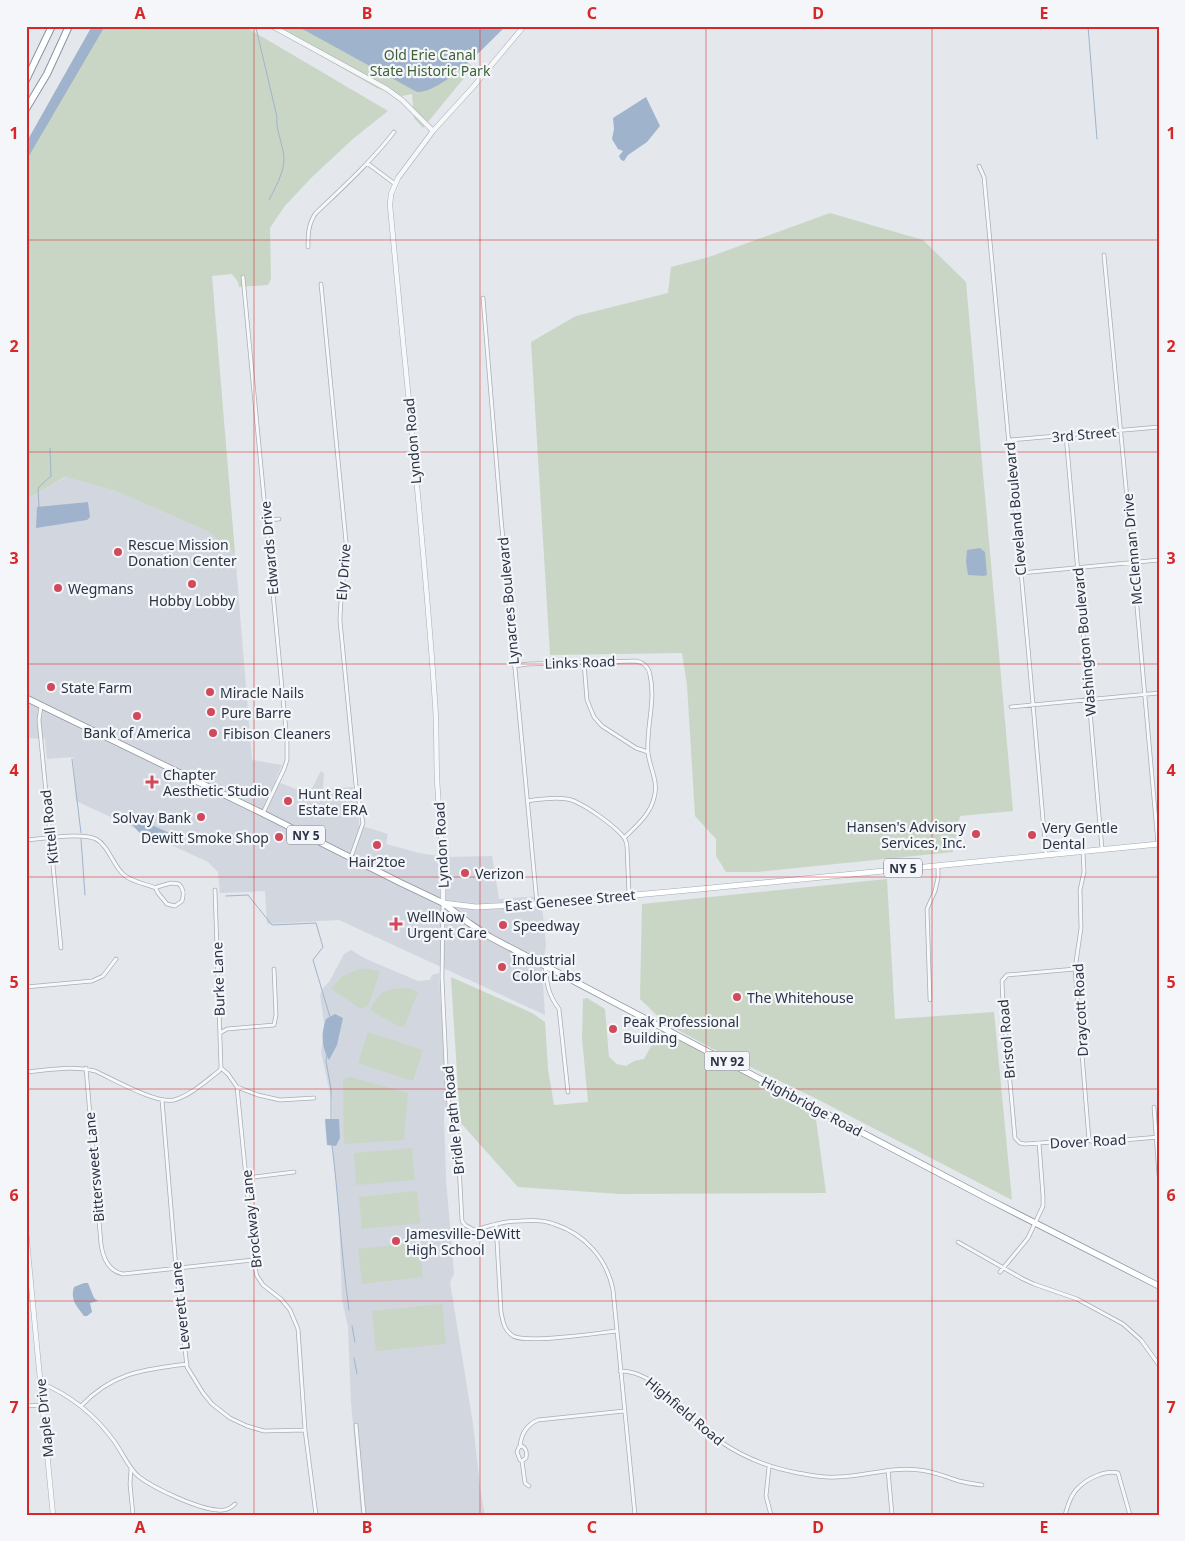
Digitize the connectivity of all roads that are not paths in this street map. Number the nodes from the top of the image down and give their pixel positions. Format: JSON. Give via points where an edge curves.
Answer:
{"nodes":[{"id":1,"x":52,"y":26,"type":"edge"},
{"id":2,"x":69,"y":26,"type":"edge"},
{"id":3,"x":272,"y":26,"type":"edge"},
{"id":4,"x":524,"y":26,"type":"edge"},
{"id":5,"x":26,"y":80,"type":"edge"},
{"id":6,"x":26,"y":110,"type":"edge"},
{"id":7,"x":433,"y":131,"type":"junction"},
{"id":8,"x":394,"y":132,"type":"dead end"},
{"id":9,"x":367,"y":164,"type":"junction"},
{"id":10,"x":979,"y":166,"type":"dead end"},
{"id":11,"x":395,"y":184,"type":"junction"},
{"id":12,"x":308,"y":247,"type":"dead end"},
{"id":13,"x":1104,"y":255,"type":"dead end"},
{"id":14,"x":243,"y":277,"type":"dead end"},
{"id":15,"x":321,"y":284,"type":"dead end"},
{"id":16,"x":483,"y":298,"type":"dead end"},
{"id":17,"x":1159,"y":427,"type":"edge"},
{"id":18,"x":1121,"y":430,"type":"junction"},
{"id":19,"x":1066,"y":435,"type":"junction"},
{"id":20,"x":1009,"y":440,"type":"junction"},
{"id":21,"x":279,"y":519,"type":"dead end"},
{"id":22,"x":266,"y":520,"type":"junction"},
{"id":23,"x":1159,"y":560,"type":"edge"},
{"id":24,"x":1133,"y":562,"type":"junction"},
{"id":25,"x":1077,"y":568,"type":"junction"},
{"id":26,"x":1021,"y":573,"type":"junction"},
{"id":27,"x":584,"y":662,"type":"junction"},
{"id":28,"x":514,"y":666,"type":"junction"},
{"id":29,"x":1159,"y":693,"type":"edge"},
{"id":30,"x":1145,"y":694,"type":"junction"},
{"id":31,"x":26,"y":698,"type":"edge"},
{"id":32,"x":1089,"y":699,"type":"junction"},
{"id":33,"x":41,"y":705,"type":"junction"},
{"id":34,"x":1033,"y":705,"type":"junction"},
{"id":35,"x":1011,"y":707,"type":"dead end"},
{"id":36,"x":648,"y":752,"type":"junction"},
{"id":37,"x":527,"y":801,"type":"junction"},
{"id":38,"x":262,"y":813,"type":"junction"},
{"id":39,"x":50,"y":838,"type":"junction"},
{"id":40,"x":624,"y":838,"type":"junction"},
{"id":41,"x":26,"y":840,"type":"edge"},
{"id":42,"x":1158,"y":844,"type":"edge"},
{"id":43,"x":1102,"y":850,"type":"junction"},
{"id":44,"x":1083,"y":851,"type":"junction"},
{"id":45,"x":1046,"y":854,"type":"junction"},
{"id":46,"x":350,"y":857,"type":"junction"},
{"id":47,"x":938,"y":865,"type":"junction"},
{"id":48,"x":156,"y":888,"type":"junction"},
{"id":49,"x":215,"y":890,"type":"dead end"},
{"id":50,"x":629,"y":895,"type":"junction"},
{"id":51,"x":443,"y":902,"type":"junction"},
{"id":52,"x":537,"y":904,"type":"junction"},
{"id":53,"x":61,"y":948,"type":"dead end"},
{"id":54,"x":116,"y":959,"type":"dead end"},
{"id":55,"x":545,"y":965,"type":"junction"},
{"id":56,"x":274,"y":969,"type":"dead end"},
{"id":57,"x":1075,"y":969,"type":"junction"},
{"id":58,"x":26,"y":987,"type":"edge"},
{"id":59,"x":930,"y":1000,"type":"dead end"},
{"id":60,"x":220,"y":1033,"type":"junction"},
{"id":61,"x":86,"y":1068,"type":"junction"},
{"id":62,"x":221,"y":1068,"type":"junction"},
{"id":63,"x":26,"y":1072,"type":"edge"},
{"id":64,"x":237,"y":1087,"type":"junction"},
{"id":65,"x":568,"y":1092,"type":"dead end"},
{"id":66,"x":314,"y":1098,"type":"dead end"},
{"id":67,"x":162,"y":1100,"type":"junction"},
{"id":68,"x":1154,"y":1107,"type":"dead end"},
{"id":69,"x":1157,"y":1137,"type":"edge"},
{"id":70,"x":1089,"y":1140,"type":"junction"},
{"id":71,"x":1017,"y":1141,"type":"joint"},
{"id":72,"x":1040,"y":1144,"type":"junction"},
{"id":73,"x":294,"y":1172,"type":"dead end"},
{"id":74,"x":1159,"y":1176,"type":"edge"},
{"id":75,"x":246,"y":1178,"type":"junction"},
{"id":76,"x":1035,"y":1223,"type":"junction"},
{"id":77,"x":496,"y":1224,"type":"junction"},
{"id":78,"x":26,"y":1232,"type":"edge"},
{"id":79,"x":958,"y":1242,"type":"dead end"},
{"id":80,"x":253,"y":1260,"type":"junction"},
{"id":81,"x":176,"y":1268,"type":"junction"},
{"id":82,"x":1003,"y":1268,"type":"junction"},
{"id":83,"x":28,"y":1270,"type":"edge"},
{"id":84,"x":1000,"y":1272,"type":"dead end"},
{"id":85,"x":1159,"y":1286,"type":"edge"},
{"id":86,"x":617,"y":1331,"type":"junction"},
{"id":87,"x":187,"y":1364,"type":"junction"},
{"id":88,"x":1159,"y":1365,"type":"edge"},
{"id":89,"x":620,"y":1370,"type":"junction"},
{"id":90,"x":41,"y":1383,"type":"junction"},
{"id":91,"x":43,"y":1405,"type":"junction"},
{"id":92,"x":26,"y":1406,"type":"edge"},
{"id":93,"x":81,"y":1406,"type":"junction"},
{"id":94,"x":624,"y":1411,"type":"junction"},
{"id":95,"x":356,"y":1425,"type":"dead end"},
{"id":96,"x":305,"y":1430,"type":"junction"},
{"id":97,"x":520,"y":1447,"type":"junction"},
{"id":98,"x":522,"y":1461,"type":"junction"},
{"id":99,"x":769,"y":1467,"type":"junction"},
{"id":100,"x":131,"y":1468,"type":"junction"},
{"id":101,"x":888,"y":1470,"type":"junction"},
{"id":102,"x":982,"y":1485,"type":"dead end"},
{"id":103,"x":529,"y":1486,"type":"dead end"},
{"id":104,"x":235,"y":1504,"type":"dead end"},
{"id":105,"x":54,"y":1515,"type":"edge"},
{"id":106,"x":134,"y":1515,"type":"edge"},
{"id":107,"x":316,"y":1515,"type":"edge"},
{"id":108,"x":364,"y":1515,"type":"edge"},
{"id":109,"x":635,"y":1515,"type":"edge"},
{"id":110,"x":771,"y":1515,"type":"edge"},
{"id":111,"x":892,"y":1515,"type":"edge"},
{"id":112,"x":1065,"y":1515,"type":"edge"},
{"id":113,"x":1130,"y":1515,"type":"edge"}],
"edges":[{"from":1,"to":5,"type":"highway"},
{"from":2,"to":6,"type":"highway"},
{"from":3,"to":7,"type":"street","via":[[387,89]]},
{"from":4,"to":7,"type":"street","name":"Lyndon Road"},
{"from":7,"to":11,"type":"street","name":"Lyndon Road"},
{"from":8,"to":9,"type":"street"},
{"from":9,"to":11,"type":"street"},
{"from":9,"to":12,"type":"street","via":[[310,221]]},
{"from":10,"to":20,"type":"street","name":"Cleveland Boulevard","via":[[984,177]]},
{"from":11,"to":51,"type":"street","name":"Lyndon Road","via":[[390,204],[435,696]]},
{"from":13,"to":18,"type":"street","name":"McClennan Drive"},
{"from":14,"to":22,"type":"street","name":"Edwards Drive"},
{"from":15,"to":46,"type":"street","name":"Ely Drive","via":[[346,542],[340,621],[356,785],[363,823]]},
{"from":16,"to":28,"type":"street","name":"Lynacres Boulevard"},
{"from":17,"to":18,"type":"street","name":"3rd Street"},
{"from":18,"to":19,"type":"street","name":"3rd Street"},
{"from":18,"to":24,"type":"street","name":"McClennan Drive"},
{"from":19,"to":20,"type":"street","name":"3rd Street"},
{"from":19,"to":25,"type":"street","name":"Washington Boulevard"},
{"from":20,"to":26,"type":"street","name":"Cleveland Boulevard"},
{"from":21,"to":22,"type":"street"},
{"from":22,"to":38,"type":"street","name":"Edwards Drive","via":[[288,752],[284,769]]},
{"from":23,"to":24,"type":"street"},
{"from":24,"to":25,"type":"street"},
{"from":24,"to":30,"type":"street","name":"McClennan Drive"},
{"from":25,"to":26,"type":"street"},
{"from":25,"to":32,"type":"street","name":"Washington Boulevard"},
{"from":26,"to":34,"type":"street","name":"Cleveland Boulevard"},
{"from":27,"to":28,"type":"street","name":"Links Road"},
{"from":27,"to":36,"type":"street","via":[[587,700],[594,717],[602,726]]},
{"from":27,"to":36,"type":"street","name":"Links Road","via":[[634,661],[648,669],[652,688]]},
{"from":28,"to":37,"type":"street","name":"Lynacres Boulevard"},
{"from":29,"to":30,"type":"street"},
{"from":30,"to":32,"type":"street"},
{"from":30,"to":42,"type":"street","name":"McClennan Drive"},
{"from":31,"to":33,"type":"highway","name":"East Genesee Street","number":"NY 5"},
{"from":32,"to":34,"type":"street"},
{"from":32,"to":43,"type":"street","name":"Washington Boulevard"},
{"from":33,"to":38,"type":"highway","name":"East Genesee Street","number":"NY 5"},
{"from":33,"to":39,"type":"street","name":"Kittell Road","via":[[39,720]]},
{"from":34,"to":35,"type":"street"},
{"from":34,"to":45,"type":"street","name":"Cleveland Boulevard"},
{"from":36,"to":40,"type":"street","via":[[655,777],[655,797],[648,812]]},
{"from":37,"to":40,"type":"street","via":[[572,800],[606,820]]},
{"from":37,"to":52,"type":"street","name":"Lynacres Boulevard"},
{"from":38,"to":46,"type":"highway","name":"East Genesee Street","number":"NY 5"},
{"from":39,"to":41,"type":"street"},
{"from":39,"to":48,"type":"street","via":[[81,836],[97,840],[123,874]]},
{"from":39,"to":53,"type":"street","name":"Kittell Road"},
{"from":40,"to":50,"type":"street"},
{"from":42,"to":43,"type":"main road","name":"East Genesee Street","number":"NY 5"},
{"from":43,"to":44,"type":"main road","name":"East Genesee Street","number":"NY 5"},
{"from":44,"to":45,"type":"main road","name":"East Genesee Street","number":"NY 5"},
{"from":44,"to":57,"type":"street","name":"Draycott Road","via":[[1081,928]]},
{"from":45,"to":47,"type":"main road","name":"East Genesee Street","number":"NY 5"},
{"from":46,"to":51,"type":"highway","name":"East Genesee Street","number":"NY 5"},
{"from":47,"to":50,"type":"main road","name":"East Genesee Street","number":"NY 5"},
{"from":47,"to":59,"type":"street","via":[[938,878],[927,909]]},
{"from":48,"to":48,"type":"street","via":[[179,884],[184,894],[182,901],[175,906],[167,904]]},
{"from":49,"to":60,"type":"street","name":"Burke Lane"},
{"from":50,"to":52,"type":"main road","name":"East Genesee Street","number":"NY 5"},
{"from":51,"to":52,"type":"main road","name":"East Genesee Street","number":"NY 5","via":[[479,907]]},
{"from":51,"to":55,"type":"highway","name":"Highbridge Road","number":"NY 92","via":[[485,934]]},
{"from":51,"to":77,"type":"street","name":"Bridle Path Road","via":[[442,978],[447,1086],[450,1114],[457,1134],[462,1217],[465,1226],[474,1230]]},
{"from":54,"to":58,"type":"street","via":[[103,976],[92,981]]},
{"from":55,"to":65,"type":"street","via":[[547,989],[559,1009]]},
{"from":55,"to":76,"type":"highway","name":"Highbridge Road","number":"NY 92"},
{"from":56,"to":60,"type":"street","via":[[274,1025]]},
{"from":57,"to":70,"type":"street","name":"Draycott Road"},
{"from":57,"to":71,"type":"street","name":"Bristol Road","via":[[1007,975],[1002,980],[1013,1134]]},
{"from":60,"to":62,"type":"street","name":"Burke Lane"},
{"from":61,"to":63,"type":"street"},
{"from":61,"to":67,"type":"street"},
{"from":61,"to":81,"type":"street","name":"Bittersweet Lane","via":[[103,1256],[116,1272],[123,1274]]},
{"from":62,"to":64,"type":"street"},
{"from":62,"to":67,"type":"street","via":[[178,1098]]},
{"from":64,"to":66,"type":"street","via":[[273,1099]]},
{"from":64,"to":75,"type":"street","name":"Brockway Lane"},
{"from":67,"to":81,"type":"street","name":"Leverett Lane"},
{"from":68,"to":69,"type":"street"},
{"from":69,"to":70,"type":"street","name":"Dover Road"},
{"from":69,"to":74,"type":"street"},
{"from":70,"to":72,"type":"street","name":"Dover Road"},
{"from":71,"to":72,"type":"street","name":"Dover Road"},
{"from":72,"to":76,"type":"street","via":[[1043,1206]]},
{"from":73,"to":75,"type":"street"},
{"from":75,"to":80,"type":"street","name":"Brockway Lane"},
{"from":76,"to":82,"type":"street","via":[[1028,1238]]},
{"from":76,"to":85,"type":"highway","name":"Highbridge Road","number":"NY 92"},
{"from":77,"to":86,"type":"street","name":"Bridle Path Road","via":[[544,1221],[564,1228],[586,1243],[602,1260],[611,1277]]},
{"from":77,"to":86,"type":"street","via":[[501,1312],[504,1326],[512,1335],[534,1339]]},
{"from":78,"to":83,"type":"street","name":"Maple Drive"},
{"from":79,"to":82,"type":"street"},
{"from":80,"to":81,"type":"street"},
{"from":80,"to":96,"type":"street","name":"Brockway Lane","via":[[263,1285],[284,1302],[296,1320]]},
{"from":81,"to":87,"type":"street","name":"Leverett Lane"},
{"from":82,"to":84,"type":"street"},
{"from":82,"to":88,"type":"street","via":[[1034,1284],[1078,1299],[1123,1324],[1141,1340]]},
{"from":83,"to":90,"type":"street","name":"Maple Drive"},
{"from":86,"to":89,"type":"street","name":"Bridle Path Road"},
{"from":87,"to":93,"type":"street","via":[[117,1379],[95,1392]]},
{"from":87,"to":96,"type":"street","name":"Leverett Lane","via":[[203,1393],[230,1418],[264,1431]]},
{"from":89,"to":94,"type":"street","name":"Bridle Path Road"},
{"from":89,"to":99,"type":"street","name":"Highfield Road","via":[[647,1378],[703,1430]]},
{"from":90,"to":91,"type":"street","name":"Maple Drive"},
{"from":90,"to":93,"type":"street"},
{"from":91,"to":92,"type":"street"},
{"from":91,"to":105,"type":"street","name":"Maple Drive"},
{"from":93,"to":100,"type":"street","via":[[113,1440]]},
{"from":94,"to":97,"type":"street","via":[[538,1420],[522,1434]]},
{"from":94,"to":109,"type":"street","name":"Bridle Path Road"},
{"from":95,"to":108,"type":"street"},
{"from":96,"to":107,"type":"street","name":"Brockway Lane"},
{"from":97,"to":98,"type":"street","via":[[517,1456]]},
{"from":97,"to":98,"type":"street","via":[[526,1454]]},
{"from":98,"to":103,"type":"street","via":[[525,1483]]},
{"from":99,"to":101,"type":"street","name":"Highfield Road","via":[[833,1478]]},
{"from":99,"to":110,"type":"street","via":[[766,1496]]},
{"from":100,"to":104,"type":"street","via":[[157,1488],[199,1506],[226,1510]]},
{"from":100,"to":106,"type":"street"},
{"from":101,"to":102,"type":"street","name":"Highfield Road","via":[[919,1470]]},
{"from":101,"to":111,"type":"street"},
{"from":112,"to":113,"type":"street","via":[[1068,1502],[1078,1487],[1095,1476],[1112,1472],[1118,1474]]}]}
